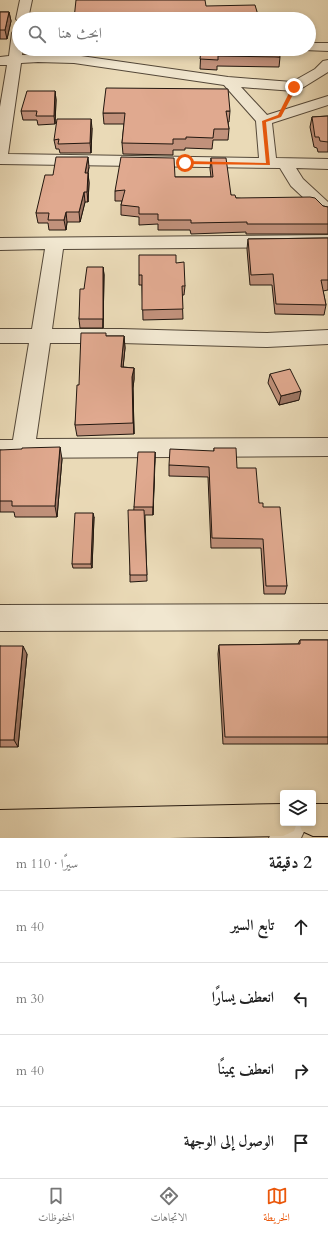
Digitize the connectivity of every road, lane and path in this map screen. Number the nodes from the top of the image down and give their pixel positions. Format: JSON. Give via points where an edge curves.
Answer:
{"nodes":[{"id":1,"x":26,"y":0,"type":"edge"},
{"id":2,"x":23,"y":12,"type":"edge"},
{"id":3,"x":316,"y":47,"type":"edge"},
{"id":4,"x":328,"y":48,"type":"edge"},
{"id":5,"x":12,"y":50,"type":"edge"},
{"id":6,"x":14,"y":56,"type":"edge"},
{"id":7,"x":48,"y":56,"type":"edge"},
{"id":8,"x":0,"y":61,"type":"edge"},
{"id":9,"x":328,"y":64,"type":"edge"},
{"id":10,"x":328,"y":80,"type":"edge"},
{"id":11,"x":228,"y":81,"type":"junction"},
{"id":12,"x":300,"y":84,"type":"junction"},
{"id":13,"x":328,"y":100,"type":"edge"},
{"id":14,"x":280,"y":116,"type":"junction"},
{"id":15,"x":264,"y":121,"type":"junction"},
{"id":16,"x":0,"y":155,"type":"edge"},
{"id":17,"x":0,"y":159,"type":"edge"},
{"id":18,"x":276,"y":164,"type":"junction"},
{"id":19,"x":328,"y":164,"type":"edge"},
{"id":20,"x":328,"y":211,"type":"edge"},
{"id":21,"x":328,"y":241,"type":"edge"},
{"id":22,"x":55,"y":243,"type":"junction"},
{"id":23,"x":0,"y":244,"type":"edge"},
{"id":24,"x":0,"y":336,"type":"edge"},
{"id":25,"x":40,"y":336,"type":"junction"},
{"id":26,"x":328,"y":337,"type":"edge"},
{"id":27,"x":328,"y":447,"type":"edge"},
{"id":28,"x":0,"y":448,"type":"edge"},
{"id":29,"x":23,"y":449,"type":"junction"},
{"id":30,"x":328,"y":617,"type":"edge"},
{"id":31,"x":0,"y":618,"type":"edge"},
{"id":32,"x":280,"y":820,"type":"edge"},
{"id":33,"x":316,"y":820,"type":"edge"},
{"id":34,"x":328,"y":820,"type":"edge"},
{"id":35,"x":0,"y":826,"type":"edge"},
{"id":36,"x":291,"y":826,"type":"edge"},
{"id":37,"x":285,"y":838,"type":"edge"}],
"edges":[{"from":1,"to":2,"type":"street"},
{"from":3,"to":4,"type":"street"},
{"from":5,"to":8,"type":"street"},
{"from":6,"to":16,"type":"street"},
{"from":7,"to":11,"type":"street","via":[[93,60]]},
{"from":9,"to":12,"type":"street"},
{"from":10,"to":12,"type":"street"},
{"from":11,"to":12,"type":"street"},
{"from":11,"to":15,"type":"street"},
{"from":12,"to":14,"type":"street"},
{"from":13,"to":14,"type":"street"},
{"from":14,"to":15,"type":"street"},
{"from":15,"to":18,"type":"street"},
{"from":17,"to":18,"type":"street"},
{"from":18,"to":19,"type":"street"},
{"from":18,"to":20,"type":"street"},
{"from":21,"to":22,"type":"street"},
{"from":22,"to":23,"type":"street"},
{"from":22,"to":25,"type":"street"},
{"from":24,"to":25,"type":"street"},
{"from":25,"to":26,"type":"street","via":[[267,340]]},
{"from":25,"to":29,"type":"street"},
{"from":27,"to":29,"type":"street"},
{"from":28,"to":29,"type":"street"},
{"from":30,"to":31,"type":"street"},
{"from":32,"to":35,"type":"highway"},
{"from":33,"to":34,"type":"highway"},
{"from":36,"to":37,"type":"street"}]}
